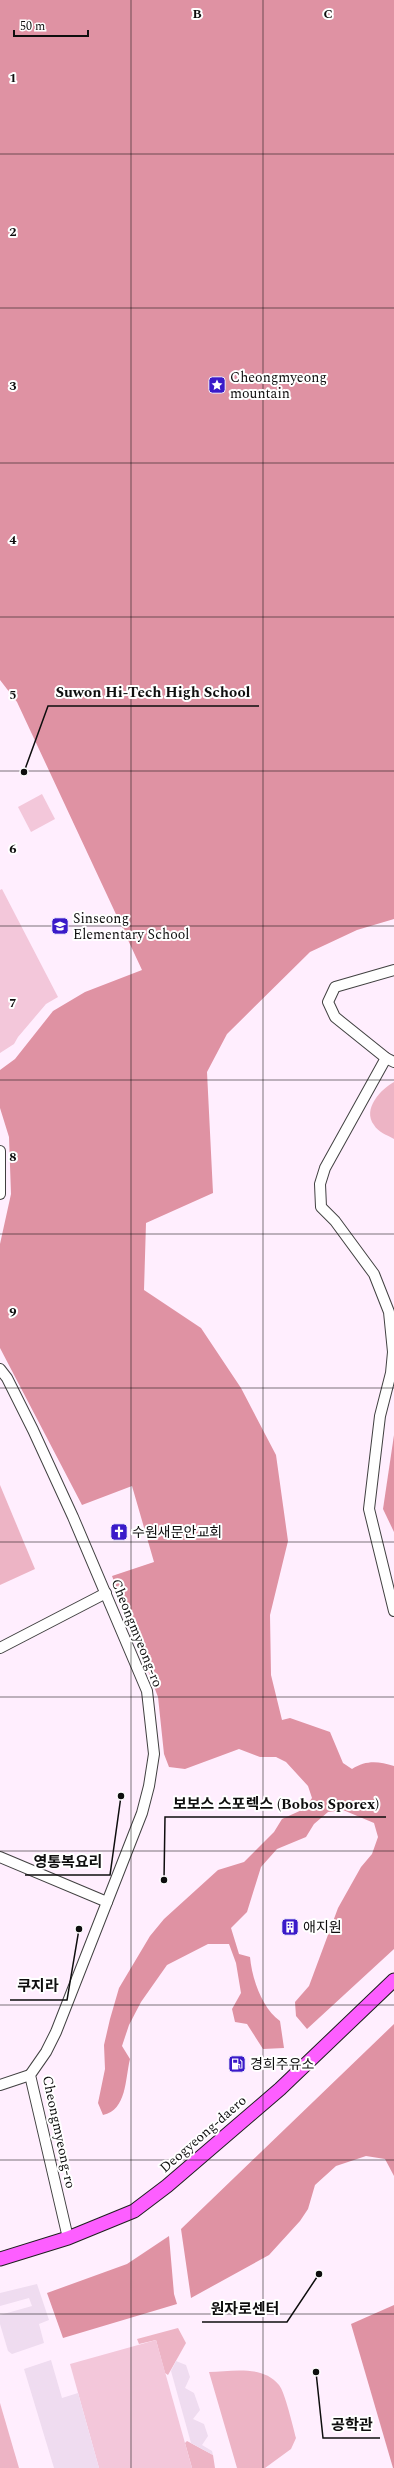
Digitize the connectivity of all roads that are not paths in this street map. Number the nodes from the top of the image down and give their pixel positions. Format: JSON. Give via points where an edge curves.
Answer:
{"nodes":[{"id":1,"x":394,"y":970,"type":"edge"},
{"id":2,"x":390,"y":1060,"type":"edge"},
{"id":3,"x":0,"y":1151,"type":"edge"},
{"id":4,"x":0,"y":1194,"type":"edge"},
{"id":5,"x":0,"y":1369,"type":"edge"},
{"id":6,"x":106,"y":1593,"type":"junction"},
{"id":7,"x":394,"y":1611,"type":"edge"},
{"id":8,"x":0,"y":1648,"type":"edge"},
{"id":9,"x":0,"y":1857,"type":"edge"},
{"id":10,"x":107,"y":1902,"type":"junction"},
{"id":11,"x":394,"y":1980,"type":"edge"},
{"id":12,"x":30,"y":2075,"type":"junction"},
{"id":13,"x":0,"y":2085,"type":"edge"},
{"id":14,"x":68,"y":2238,"type":"junction"},
{"id":15,"x":0,"y":2259,"type":"edge"}],
"edges":[{"from":1,"to":2,"type":"street","via":[[335,987],[328,1002],[335,1017]]},
{"from":2,"to":7,"type":"street","via":[[325,1168],[320,1184],[321,1207],[335,1221],[374,1274],[389,1312],[393,1352],[391,1373],[380,1416],[370,1509]]},
{"from":3,"to":4,"type":"street"},
{"from":5,"to":6,"type":"street","name":"Cheongmyeong-ro","via":[[33,1430]]},
{"from":6,"to":8,"type":"street"},
{"from":6,"to":10,"type":"street","name":"Cheongmyeong-ro","via":[[147,1691],[154,1754],[142,1812]]},
{"from":9,"to":10,"type":"street"},
{"from":10,"to":12,"type":"street","name":"Cheongmyeong-ro","via":[[56,2032]]},
{"from":11,"to":14,"type":"main road","name":"Deogyeong-daero","via":[[280,2090],[167,2186],[134,2211]]},
{"from":12,"to":13,"type":"street"},
{"from":12,"to":14,"type":"street","name":"Cheongmyeong-ro"},
{"from":14,"to":15,"type":"main road","name":"Deogyeong-daero"}]}
